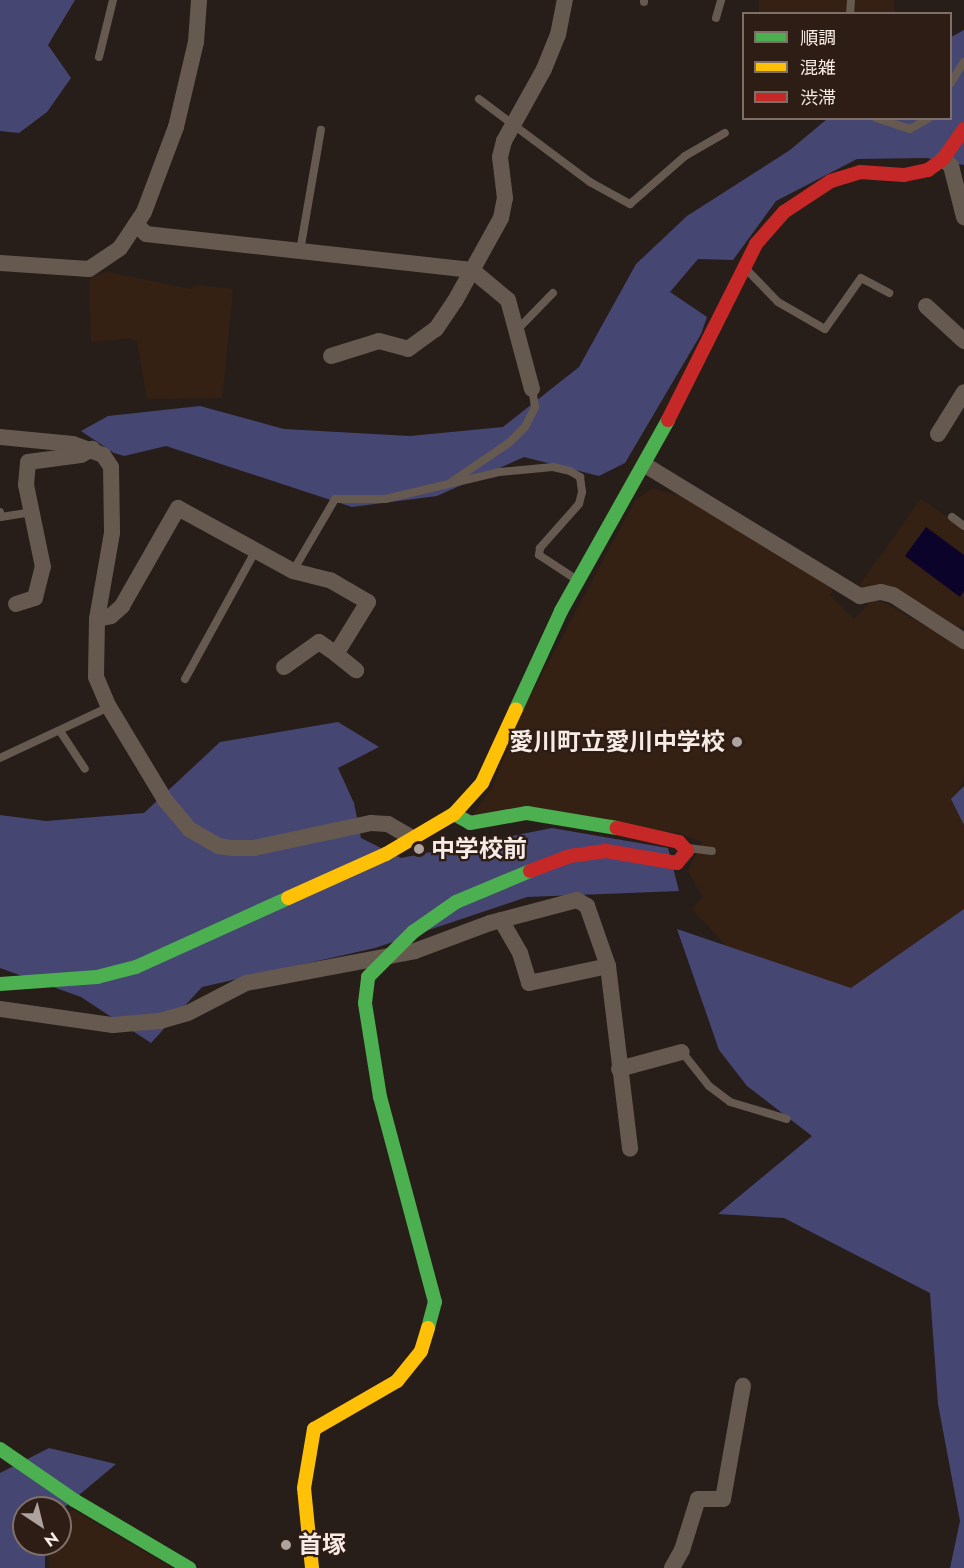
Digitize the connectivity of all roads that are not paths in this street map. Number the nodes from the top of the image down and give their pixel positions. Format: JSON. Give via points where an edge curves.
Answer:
{"nodes":[{"id":1,"x":113,"y":0,"type":"edge"},
{"id":2,"x":199,"y":0,"type":"edge"},
{"id":3,"x":565,"y":0,"type":"edge"},
{"id":4,"x":721,"y":0,"type":"edge"},
{"id":5,"x":716,"y":18,"type":"dead end"},
{"id":6,"x":99,"y":57,"type":"dead end"},
{"id":7,"x":964,"y":62,"type":"edge"},
{"id":8,"x":952,"y":82,"type":"edge"},
{"id":9,"x":479,"y":99,"type":"dead end"},
{"id":10,"x":882,"y":120,"type":"edge"},
{"id":11,"x":926,"y":120,"type":"edge"},
{"id":12,"x":512,"y":123,"type":"junction"},
{"id":13,"x":964,"y":129,"type":"edge"},
{"id":14,"x":321,"y":130,"type":"dead end"},
{"id":15,"x":725,"y":133,"type":"dead end"},
{"id":16,"x":943,"y":159,"type":"junction"},
{"id":17,"x":964,"y":218,"type":"edge"},
{"id":18,"x":136,"y":224,"type":"junction"},
{"id":19,"x":300,"y":251,"type":"junction"},
{"id":20,"x":0,"y":263,"type":"edge"},
{"id":21,"x":744,"y":267,"type":"junction"},
{"id":22,"x":472,"y":270,"type":"junction"},
{"id":23,"x":553,"y":293,"type":"dead end"},
{"id":24,"x":889,"y":293,"type":"dead end"},
{"id":25,"x":926,"y":306,"type":"dead end"},
{"id":26,"x":516,"y":331,"type":"junction"},
{"id":27,"x":964,"y":341,"type":"edge"},
{"id":28,"x":330,"y":356,"type":"dead end"},
{"id":29,"x":532,"y":389,"type":"joint"},
{"id":30,"x":964,"y":392,"type":"edge"},
{"id":31,"x":938,"y":434,"type":"dead end"},
{"id":32,"x":0,"y":437,"type":"edge"},
{"id":33,"x":92,"y":449,"type":"junction"},
{"id":34,"x":645,"y":465,"type":"junction"},
{"id":35,"x":449,"y":483,"type":"junction"},
{"id":36,"x":0,"y":512,"type":"edge"},
{"id":37,"x":33,"y":512,"type":"junction"},
{"id":38,"x":952,"y":517,"type":"dead end"},
{"id":39,"x":964,"y":526,"type":"edge"},
{"id":40,"x":256,"y":550,"type":"junction"},
{"id":41,"x":293,"y":571,"type":"junction"},
{"id":42,"x":577,"y":581,"type":"junction"},
{"id":43,"x":16,"y":604,"type":"dead end"},
{"id":44,"x":97,"y":619,"type":"junction"},
{"id":45,"x":963,"y":638,"type":"edge"},
{"id":46,"x":336,"y":654,"type":"junction"},
{"id":47,"x":284,"y":668,"type":"dead end"},
{"id":48,"x":356,"y":670,"type":"dead end"},
{"id":49,"x":185,"y":679,"type":"dead end"},
{"id":50,"x":109,"y":707,"type":"junction"},
{"id":51,"x":60,"y":731,"type":"junction"},
{"id":52,"x":0,"y":758,"type":"edge"},
{"id":53,"x":85,"y":769,"type":"dead end"},
{"id":54,"x":454,"y":814,"type":"junction"},
{"id":55,"x":414,"y":840,"type":"junction"},
{"id":56,"x":687,"y":848,"type":"junction"},
{"id":57,"x":712,"y":851,"type":"dead end"},
{"id":58,"x":501,"y":920,"type":"junction"},
{"id":59,"x":382,"y":959,"type":"junction"},
{"id":60,"x":608,"y":966,"type":"junction"},
{"id":61,"x":0,"y":984,"type":"edge"},
{"id":62,"x":0,"y":1009,"type":"edge"},
{"id":63,"x":682,"y":1052,"type":"joint"},
{"id":64,"x":619,"y":1069,"type":"junction"},
{"id":65,"x":788,"y":1119,"type":"dead end"},
{"id":66,"x":630,"y":1149,"type":"dead end"},
{"id":67,"x":743,"y":1386,"type":"dead end"},
{"id":68,"x":0,"y":1449,"type":"edge"},
{"id":69,"x":189,"y":1568,"type":"edge"},
{"id":70,"x":312,"y":1568,"type":"edge"},
{"id":71,"x":672,"y":1568,"type":"edge"}],
"edges":[{"from":1,"to":6,"type":"lane"},
{"from":2,"to":18,"type":"street","via":[[196,42],[176,127],[158,181]]},
{"from":3,"to":12,"type":"street","via":[[558,35],[544,69]]},
{"from":4,"to":5,"type":"lane"},
{"from":7,"to":8,"type":"lane"},
{"from":9,"to":12,"type":"lane"},
{"from":10,"to":11,"type":"lane","via":[[910,129]]},
{"from":12,"to":15,"type":"lane","via":[[590,182],[630,204],[685,156]]},
{"from":12,"to":22,"type":"street","via":[[500,157],[505,198],[501,218]]},
{"from":13,"to":16,"type":"street"},
{"from":14,"to":19,"type":"lane"},
{"from":16,"to":17,"type":"street","via":[[951,166]]},
{"from":16,"to":21,"type":"street","via":[[928,170],[912,174],[860,172],[831,181],[784,212],[756,244]]},
{"from":18,"to":19,"type":"street","via":[[146,234]]},
{"from":18,"to":20,"type":"street","via":[[112,256],[88,269]]},
{"from":19,"to":22,"type":"street"},
{"from":21,"to":24,"type":"lane","via":[[778,302],[825,329],[860,275]]},
{"from":21,"to":34,"type":"street"},
{"from":22,"to":26,"type":"street","via":[[508,300]]},
{"from":22,"to":28,"type":"street","via":[[435,328],[408,349],[379,341]]},
{"from":23,"to":26,"type":"lane"},
{"from":25,"to":27,"type":"street"},
{"from":26,"to":29,"type":"street"},
{"from":29,"to":35,"type":"lane","via":[[535,407],[525,427],[510,442]]},
{"from":30,"to":31,"type":"street"},
{"from":32,"to":33,"type":"street"},
{"from":33,"to":37,"type":"street","via":[[81,455],[28,462],[26,485]]},
{"from":33,"to":44,"type":"street","via":[[103,455],[112,478],[112,533]]},
{"from":34,"to":42,"type":"street"},
{"from":34,"to":45,"type":"street","via":[[860,596],[881,592],[893,595]]},
{"from":35,"to":41,"type":"lane","via":[[385,499],[335,499]]},
{"from":35,"to":42,"type":"lane","via":[[530,467],[570,471],[580,477],[579,504],[540,548],[539,555]]},
{"from":36,"to":37,"type":"lane","via":[[1,517]]},
{"from":37,"to":43,"type":"street","via":[[43,567],[35,598]]},
{"from":38,"to":39,"type":"lane"},
{"from":40,"to":41,"type":"street"},
{"from":40,"to":44,"type":"street","via":[[178,508],[122,606],[111,616]]},
{"from":40,"to":49,"type":"lane"},
{"from":41,"to":46,"type":"street","via":[[330,580],[368,602]]},
{"from":42,"to":54,"type":"street","via":[[523,686],[482,783]]},
{"from":44,"to":50,"type":"street","via":[[96,677]]},
{"from":46,"to":47,"type":"street","via":[[319,642]]},
{"from":46,"to":48,"type":"street"},
{"from":50,"to":51,"type":"lane"},
{"from":50,"to":55,"type":"street","via":[[175,815],[189,830],[212,843],[254,848],[371,823],[388,824]]},
{"from":51,"to":52,"type":"lane"},
{"from":51,"to":53,"type":"lane"},
{"from":54,"to":55,"type":"street"},
{"from":54,"to":56,"type":"street","via":[[470,823],[527,813],[554,814],[662,837]]},
{"from":55,"to":61,"type":"street","via":[[136,967],[97,977]]},
{"from":56,"to":57,"type":"lane"},
{"from":56,"to":59,"type":"street","via":[[677,863],[606,852],[570,855],[456,902]]},
{"from":58,"to":59,"type":"street"},
{"from":58,"to":60,"type":"street","via":[[520,953],[529,983]]},
{"from":58,"to":60,"type":"street","via":[[577,900],[587,906]]},
{"from":59,"to":62,"type":"street","via":[[246,983],[188,1012],[151,1022],[99,1024]]},
{"from":59,"to":70,"type":"street","via":[[368,977],[365,1004],[380,1097],[432,1286],[434,1316],[421,1351],[397,1381],[314,1429],[304,1488]]},
{"from":60,"to":64,"type":"street"},
{"from":63,"to":64,"type":"street"},
{"from":63,"to":65,"type":"lane","via":[[709,1086],[730,1102]]},
{"from":64,"to":66,"type":"street"},
{"from":67,"to":71,"type":"street","via":[[723,1499],[698,1499],[682,1550]]},
{"from":68,"to":69,"type":"street","via":[[74,1500]]}]}
